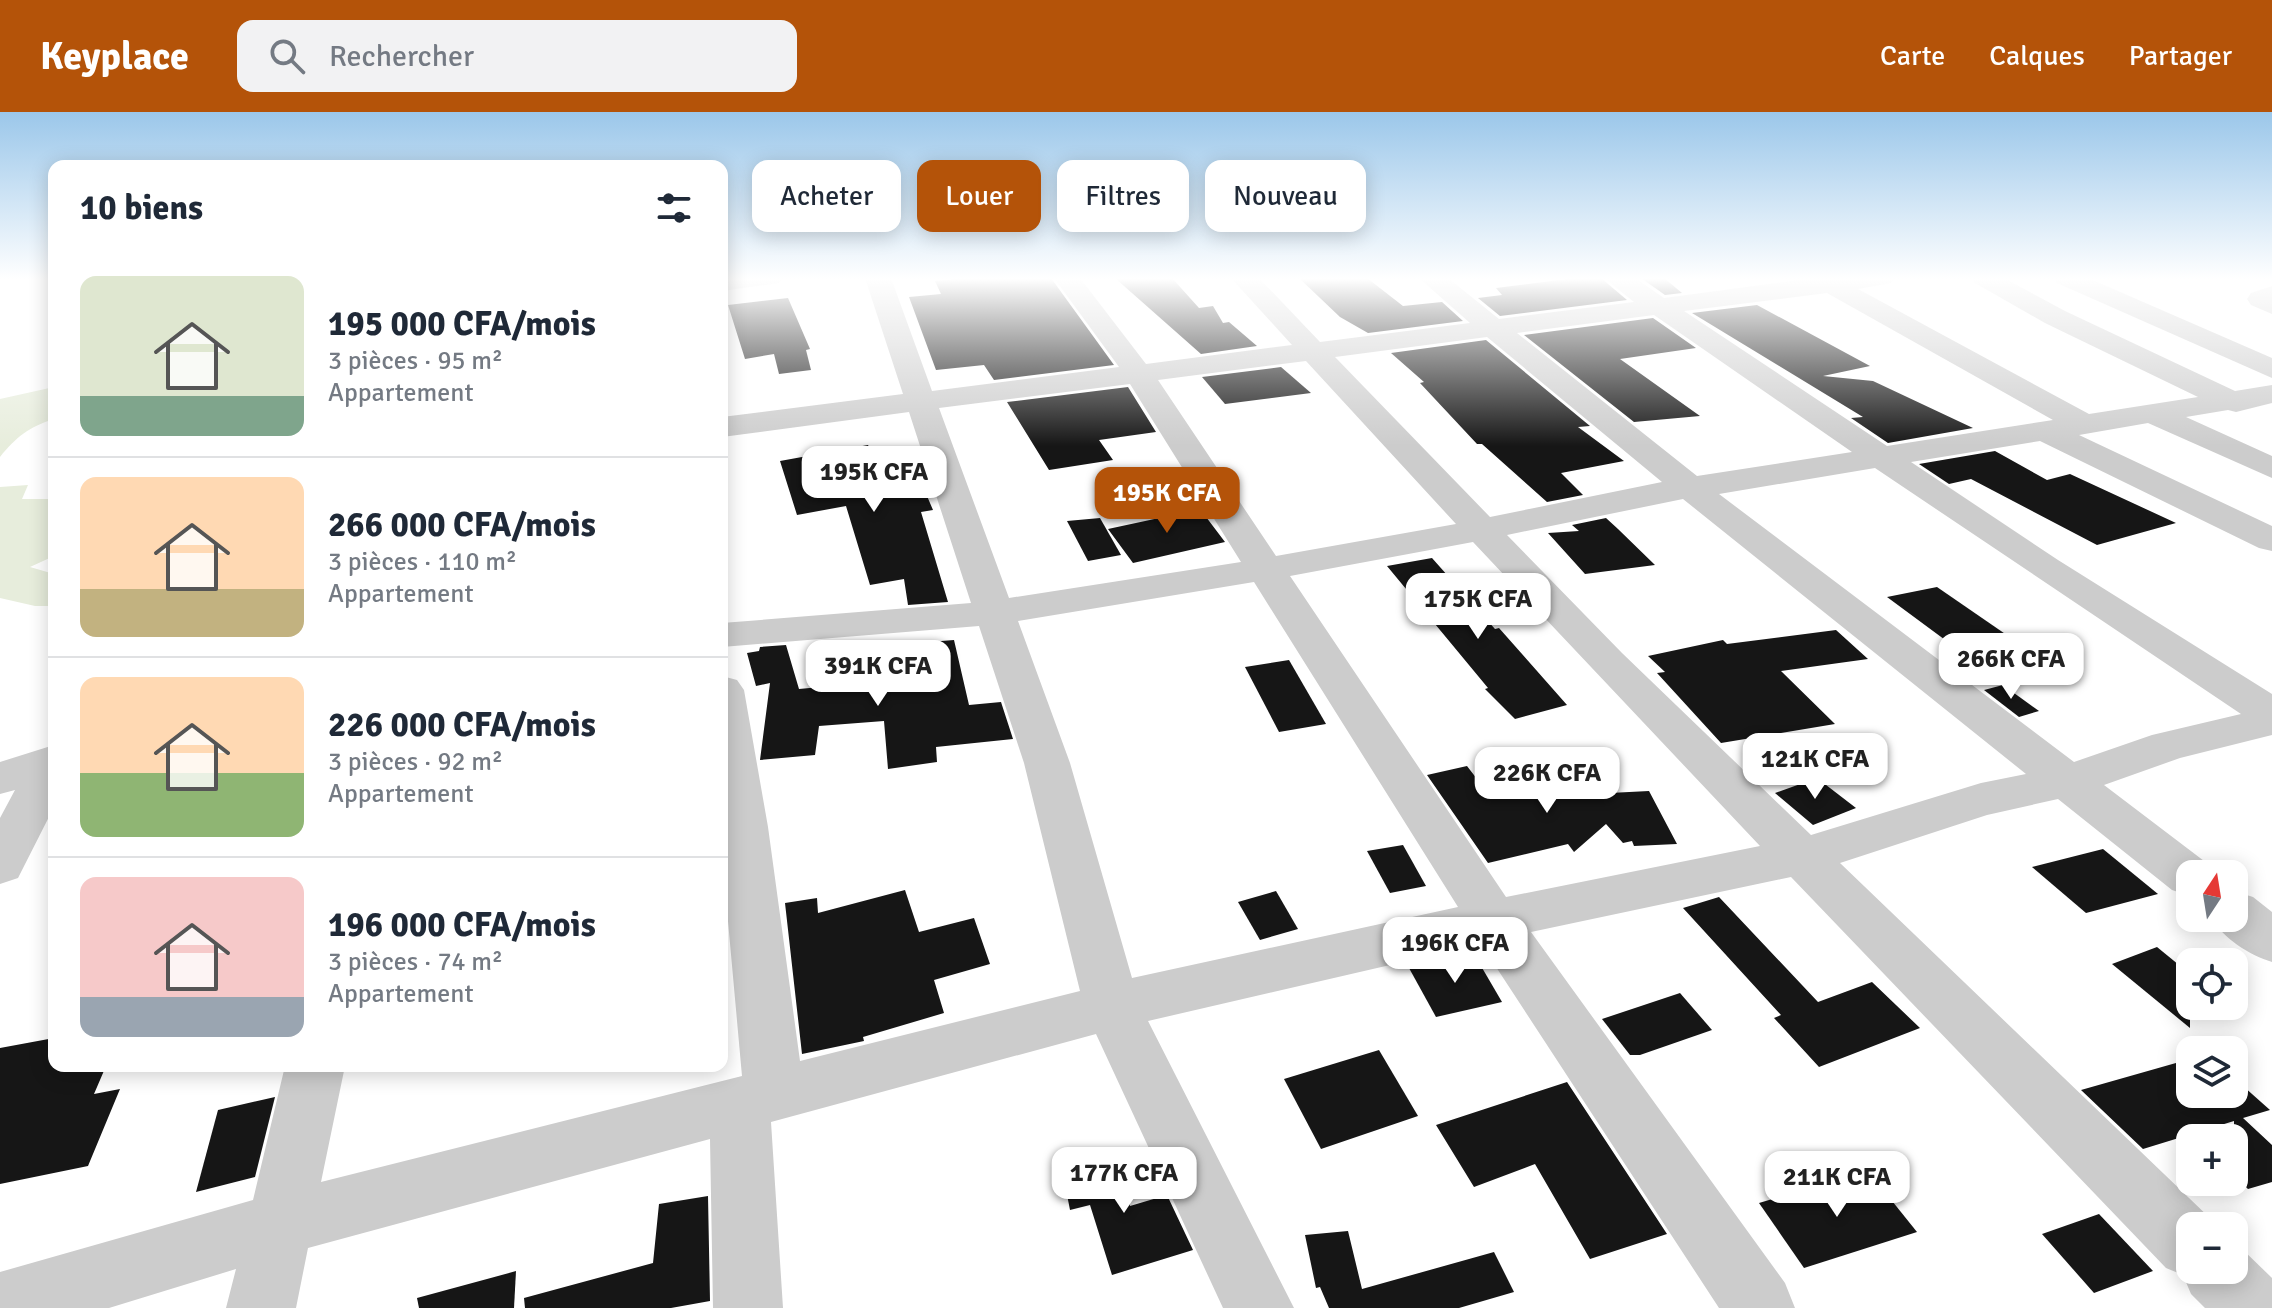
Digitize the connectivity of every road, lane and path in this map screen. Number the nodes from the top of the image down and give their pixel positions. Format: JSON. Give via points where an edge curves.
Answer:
{"nodes":[{"id":1,"x":898,"y":334,"type":"edge"},
{"id":2,"x":1109,"y":334,"type":"edge"},
{"id":3,"x":1295,"y":334,"type":"edge"},
{"id":4,"x":1447,"y":334,"type":"edge"},
{"id":5,"x":1500,"y":334,"type":"edge"},
{"id":6,"x":1698,"y":334,"type":"edge"},
{"id":7,"x":1920,"y":334,"type":"edge"},
{"id":8,"x":2090,"y":334,"type":"edge"},
{"id":9,"x":2192,"y":334,"type":"edge"},
{"id":10,"x":1311,"y":351,"type":"junction"},
{"id":11,"x":2272,"y":369,"type":"edge"},
{"id":12,"x":1138,"y":373,"type":"junction"},
{"id":13,"x":2272,"y":394,"type":"edge"},
{"id":14,"x":2227,"y":400,"type":"junction"},
{"id":15,"x":922,"y":401,"type":"junction"},
{"id":16,"x":2153,"y":414,"type":"junction"},
{"id":17,"x":2272,"y":419,"type":"edge"},
{"id":18,"x":2086,"y":425,"type":"junction"},
{"id":19,"x":728,"y":426,"type":"edge"},
{"id":20,"x":2047,"y":432,"type":"junction"},
{"id":21,"x":1881,"y":458,"type":"junction"},
{"id":22,"x":2272,"y":468,"type":"edge"},
{"id":23,"x":1690,"y":488,"type":"junction"},
{"id":24,"x":1481,"y":530,"type":"junction"},
{"id":25,"x":2272,"y":540,"type":"edge"},
{"id":26,"x":1267,"y":569,"type":"junction"},
{"id":27,"x":993,"y":613,"type":"junction"},
{"id":28,"x":728,"y":635,"type":"edge"},
{"id":29,"x":2272,"y":714,"type":"edge"},
{"id":30,"x":2272,"y":721,"type":"edge"},
{"id":31,"x":728,"y":728,"type":"edge"},
{"id":32,"x":48,"y":763,"type":"edge"},
{"id":33,"x":48,"y":773,"type":"edge"},
{"id":34,"x":0,"y":778,"type":"edge"},
{"id":35,"x":2067,"y":781,"type":"junction"},
{"id":36,"x":1801,"y":857,"type":"junction"},
{"id":37,"x":0,"y":865,"type":"edge"},
{"id":38,"x":2176,"y":866,"type":"edge"},
{"id":39,"x":1495,"y":922,"type":"junction"},
{"id":40,"x":2248,"y":922,"type":"edge"},
{"id":41,"x":2272,"y":941,"type":"edge"},
{"id":42,"x":1112,"y":1006,"type":"junction"},
{"id":43,"x":314,"y":1072,"type":"edge"},
{"id":44,"x":757,"y":1101,"type":"junction"},
{"id":45,"x":279,"y":1224,"type":"junction"},
{"id":46,"x":2176,"y":1231,"type":"edge"},
{"id":47,"x":2229,"y":1284,"type":"edge"},
{"id":48,"x":0,"y":1307,"type":"edge"},
{"id":49,"x":261,"y":1308,"type":"edge"},
{"id":50,"x":748,"y":1308,"type":"edge"},
{"id":51,"x":1259,"y":1308,"type":"edge"},
{"id":52,"x":1760,"y":1308,"type":"edge"},
{"id":53,"x":2253,"y":1308,"type":"edge"}],
"edges":[{"from":1,"to":15,"type":"street"},
{"from":2,"to":12,"type":"street"},
{"from":3,"to":10,"type":"street"},
{"from":4,"to":10,"type":"street"},
{"from":5,"to":23,"type":"street"},
{"from":6,"to":21,"type":"street"},
{"from":7,"to":18,"type":"street"},
{"from":8,"to":14,"type":"street"},
{"from":9,"to":11,"type":"street"},
{"from":10,"to":12,"type":"street"},
{"from":10,"to":24,"type":"street"},
{"from":12,"to":15,"type":"street"},
{"from":12,"to":26,"type":"street"},
{"from":13,"to":14,"type":"street"},
{"from":14,"to":16,"type":"street"},
{"from":14,"to":17,"type":"street"},
{"from":15,"to":19,"type":"street"},
{"from":15,"to":27,"type":"street"},
{"from":16,"to":18,"type":"street"},
{"from":16,"to":22,"type":"street"},
{"from":18,"to":20,"type":"street"},
{"from":20,"to":21,"type":"street"},
{"from":20,"to":25,"type":"street"},
{"from":21,"to":23,"type":"street"},
{"from":21,"to":29,"type":"street"},
{"from":23,"to":24,"type":"street"},
{"from":23,"to":35,"type":"street"},
{"from":24,"to":26,"type":"street"},
{"from":24,"to":36,"type":"street"},
{"from":26,"to":27,"type":"street"},
{"from":26,"to":39,"type":"street"},
{"from":27,"to":28,"type":"street"},
{"from":27,"to":42,"type":"street","via":[[1047,763]]},
{"from":30,"to":35,"type":"street","via":[[2168,746]]},
{"from":31,"to":44,"type":"street","via":[[746,842]]},
{"from":32,"to":34,"type":"street"},
{"from":33,"to":37,"type":"street"},
{"from":35,"to":36,"type":"street","via":[[1981,800]]},
{"from":35,"to":38,"type":"street"},
{"from":36,"to":39,"type":"street"},
{"from":36,"to":46,"type":"street"},
{"from":39,"to":42,"type":"street"},
{"from":39,"to":52,"type":"street"},
{"from":40,"to":41,"type":"street"},
{"from":42,"to":44,"type":"street"},
{"from":42,"to":51,"type":"street"},
{"from":43,"to":45,"type":"street"},
{"from":44,"to":45,"type":"street"},
{"from":44,"to":50,"type":"street"},
{"from":45,"to":48,"type":"street"},
{"from":45,"to":49,"type":"street"},
{"from":47,"to":53,"type":"street"}]}
